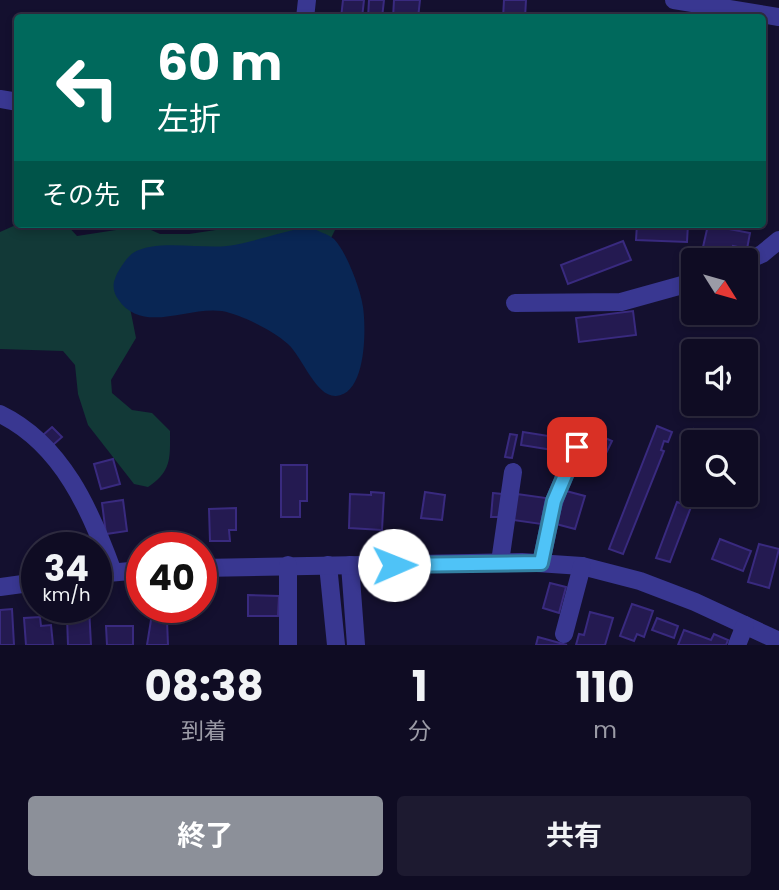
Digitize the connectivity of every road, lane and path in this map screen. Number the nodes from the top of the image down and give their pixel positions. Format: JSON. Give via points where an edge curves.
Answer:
{"nodes":[{"id":1,"x":674,"y":0,"type":"edge"},
{"id":2,"x":760,"y":14,"type":"edge"},
{"id":3,"x":779,"y":240,"type":"edge"},
{"id":4,"x":758,"y":256,"type":"edge"},
{"id":5,"x":681,"y":285,"type":"edge"},
{"id":6,"x":515,"y":303,"type":"dead end"},
{"id":7,"x":0,"y":414,"type":"edge"},
{"id":8,"x":577,"y":447,"type":"dead end"},
{"id":9,"x":513,"y":471,"type":"dead end"},
{"id":10,"x":97,"y":532,"type":"edge"},
{"id":11,"x":500,"y":562,"type":"junction"},
{"id":12,"x":541,"y":563,"type":"junction"},
{"id":13,"x":288,"y":565,"type":"junction"},
{"id":14,"x":328,"y":565,"type":"junction"},
{"id":15,"x":350,"y":565,"type":"junction"},
{"id":16,"x":582,"y":566,"type":"junction"},
{"id":17,"x":217,"y":567,"type":"edge"},
{"id":18,"x":21,"y":584,"type":"edge"},
{"id":19,"x":0,"y":587,"type":"edge"},
{"id":20,"x":745,"y":625,"type":"junction"},
{"id":21,"x":564,"y":634,"type":"dead end"},
{"id":22,"x":779,"y":641,"type":"edge"},
{"id":23,"x":288,"y":645,"type":"edge"},
{"id":24,"x":336,"y":645,"type":"edge"},
{"id":25,"x":356,"y":645,"type":"edge"},
{"id":26,"x":737,"y":645,"type":"edge"}],
"edges":[{"from":1,"to":2,"type":"street"},
{"from":3,"to":4,"type":"street"},
{"from":5,"to":6,"type":"street","via":[[621,302]]},
{"from":7,"to":10,"type":"street","via":[[27,431],[61,466]]},
{"from":8,"to":12,"type":"street","via":[[554,501]]},
{"from":9,"to":11,"type":"street"},
{"from":11,"to":12,"type":"street"},
{"from":11,"to":15,"type":"street"},
{"from":12,"to":16,"type":"street"},
{"from":13,"to":14,"type":"street"},
{"from":13,"to":17,"type":"street"},
{"from":13,"to":23,"type":"street"},
{"from":14,"to":15,"type":"street"},
{"from":14,"to":24,"type":"street"},
{"from":15,"to":25,"type":"street"},
{"from":16,"to":20,"type":"street","via":[[640,581]]},
{"from":16,"to":21,"type":"street"},
{"from":18,"to":19,"type":"street"},
{"from":20,"to":22,"type":"street"},
{"from":20,"to":26,"type":"street"}]}
